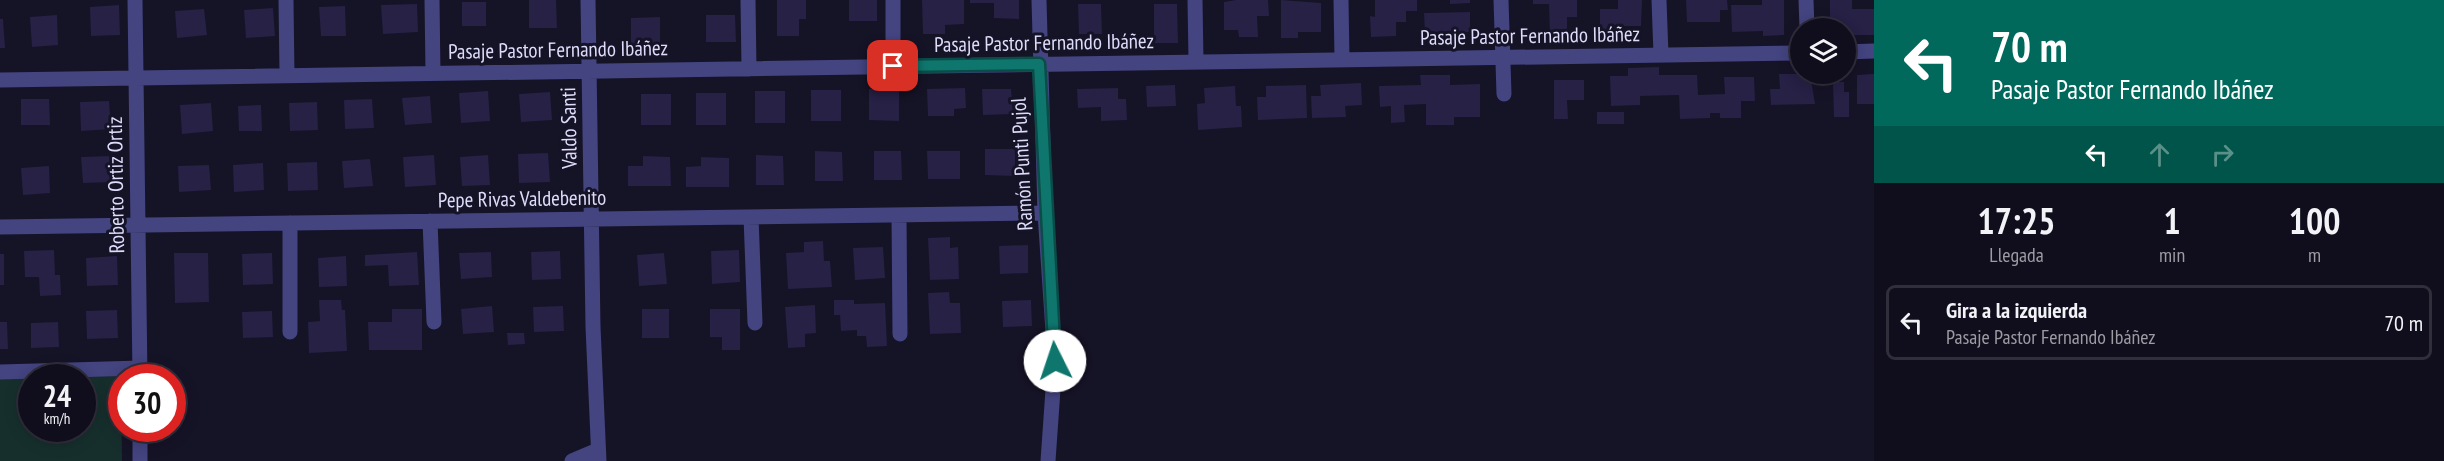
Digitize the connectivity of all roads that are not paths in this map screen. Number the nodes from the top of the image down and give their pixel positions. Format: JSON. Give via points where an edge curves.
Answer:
{"nodes":[{"id":1,"x":135,"y":0,"type":"edge"},
{"id":2,"x":286,"y":0,"type":"edge"},
{"id":3,"x":432,"y":0,"type":"edge"},
{"id":4,"x":588,"y":0,"type":"edge"},
{"id":5,"x":748,"y":0,"type":"edge"},
{"id":6,"x":893,"y":0,"type":"edge"},
{"id":7,"x":1039,"y":0,"type":"edge"},
{"id":8,"x":1196,"y":0,"type":"edge"},
{"id":9,"x":1341,"y":0,"type":"edge"},
{"id":10,"x":1501,"y":0,"type":"edge"},
{"id":11,"x":1659,"y":0,"type":"edge"},
{"id":12,"x":1806,"y":0,"type":"edge"},
{"id":13,"x":1807,"y":18,"type":"edge"},
{"id":14,"x":1874,"y":51,"type":"edge"},
{"id":15,"x":1856,"y":52,"type":"edge"},
{"id":16,"x":1790,"y":53,"type":"edge"},
{"id":17,"x":1661,"y":55,"type":"junction"},
{"id":18,"x":1503,"y":57,"type":"junction"},
{"id":19,"x":1342,"y":60,"type":"junction"},
{"id":20,"x":1197,"y":62,"type":"junction"},
{"id":21,"x":1039,"y":64,"type":"junction"},
{"id":22,"x":893,"y":66,"type":"junction"},
{"id":23,"x":748,"y":69,"type":"junction"},
{"id":24,"x":589,"y":71,"type":"junction"},
{"id":25,"x":433,"y":73,"type":"junction"},
{"id":26,"x":287,"y":75,"type":"junction"},
{"id":27,"x":136,"y":78,"type":"junction"},
{"id":28,"x":0,"y":80,"type":"edge"},
{"id":29,"x":1504,"y":94,"type":"dead end"},
{"id":30,"x":1045,"y":213,"type":"junction"},
{"id":31,"x":899,"y":215,"type":"junction"},
{"id":32,"x":751,"y":217,"type":"junction"},
{"id":33,"x":591,"y":219,"type":"junction"},
{"id":34,"x":430,"y":221,"type":"junction"},
{"id":35,"x":290,"y":223,"type":"junction"},
{"id":36,"x":138,"y":225,"type":"junction"},
{"id":37,"x":0,"y":227,"type":"edge"},
{"id":38,"x":434,"y":322,"type":"dead end"},
{"id":39,"x":755,"y":323,"type":"dead end"},
{"id":40,"x":291,"y":332,"type":"dead end"},
{"id":41,"x":900,"y":334,"type":"dead end"},
{"id":42,"x":140,"y":364,"type":"edge"},
{"id":43,"x":0,"y":372,"type":"edge"},
{"id":44,"x":108,"y":373,"type":"edge"},
{"id":45,"x":140,"y":442,"type":"edge"},
{"id":46,"x":599,"y":455,"type":"edge"},
{"id":47,"x":140,"y":461,"type":"edge"},
{"id":48,"x":572,"y":461,"type":"edge"},
{"id":49,"x":1048,"y":461,"type":"edge"}],
"edges":[{"from":1,"to":27,"type":"street","name":"Roberto Ortiz Ortiz"},
{"from":2,"to":26,"type":"street"},
{"from":3,"to":25,"type":"street"},
{"from":4,"to":24,"type":"street","name":"Valdo Santi"},
{"from":5,"to":23,"type":"street"},
{"from":6,"to":22,"type":"street"},
{"from":7,"to":21,"type":"street","name":"Ramón Punti Pujol"},
{"from":8,"to":20,"type":"street"},
{"from":9,"to":19,"type":"street"},
{"from":10,"to":18,"type":"street"},
{"from":11,"to":17,"type":"street"},
{"from":12,"to":13,"type":"street"},
{"from":14,"to":15,"type":"street"},
{"from":16,"to":17,"type":"street","name":"Pasaje Pastor Fernando Ibáñez"},
{"from":17,"to":18,"type":"street","name":"Pasaje Pastor Fernando Ibáñez"},
{"from":18,"to":19,"type":"street","name":"Pasaje Pastor Fernando Ibáñez"},
{"from":18,"to":29,"type":"street"},
{"from":19,"to":20,"type":"street","name":"Pasaje Pastor Fernando Ibáñez"},
{"from":20,"to":21,"type":"street","name":"Pasaje Pastor Fernando Ibáñez"},
{"from":21,"to":22,"type":"street","name":"Pasaje Pastor Fernando Ibáñez"},
{"from":21,"to":30,"type":"street","name":"Ramón Punti Pujol"},
{"from":22,"to":23,"type":"street","name":"Pasaje Pastor Fernando Ibáñez"},
{"from":23,"to":24,"type":"street","name":"Pasaje Pastor Fernando Ibáñez"},
{"from":24,"to":25,"type":"street","name":"Pasaje Pastor Fernando Ibáñez"},
{"from":24,"to":33,"type":"street","name":"Valdo Santi"},
{"from":25,"to":26,"type":"street","name":"Pasaje Pastor Fernando Ibáñez"},
{"from":26,"to":27,"type":"street","name":"Pasaje Pastor Fernando Ibáñez"},
{"from":27,"to":28,"type":"street","name":"Pasaje Pastor Fernando Ibáñez"},
{"from":27,"to":36,"type":"street","name":"Roberto Ortiz Ortiz"},
{"from":30,"to":31,"type":"street","name":"Pepe Rivas Valdebenito"},
{"from":30,"to":49,"type":"street","name":"Ramón Punti Pujol","via":[[1055,361]]},
{"from":31,"to":32,"type":"street","name":"Pepe Rivas Valdebenito"},
{"from":31,"to":41,"type":"street"},
{"from":32,"to":33,"type":"street","name":"Pepe Rivas Valdebenito"},
{"from":32,"to":39,"type":"street"},
{"from":33,"to":34,"type":"street","name":"Pepe Rivas Valdebenito"},
{"from":33,"to":46,"type":"street","name":"Valdo Santi"},
{"from":34,"to":35,"type":"street","name":"Pepe Rivas Valdebenito"},
{"from":34,"to":38,"type":"street"},
{"from":35,"to":36,"type":"street","name":"Pepe Rivas Valdebenito"},
{"from":35,"to":40,"type":"street"},
{"from":36,"to":37,"type":"street","name":"Pepe Rivas Valdebenito"},
{"from":36,"to":42,"type":"street","name":"Roberto Ortiz Ortiz"},
{"from":43,"to":44,"type":"street"},
{"from":45,"to":47,"type":"street"},
{"from":46,"to":48,"type":"street"}]}
